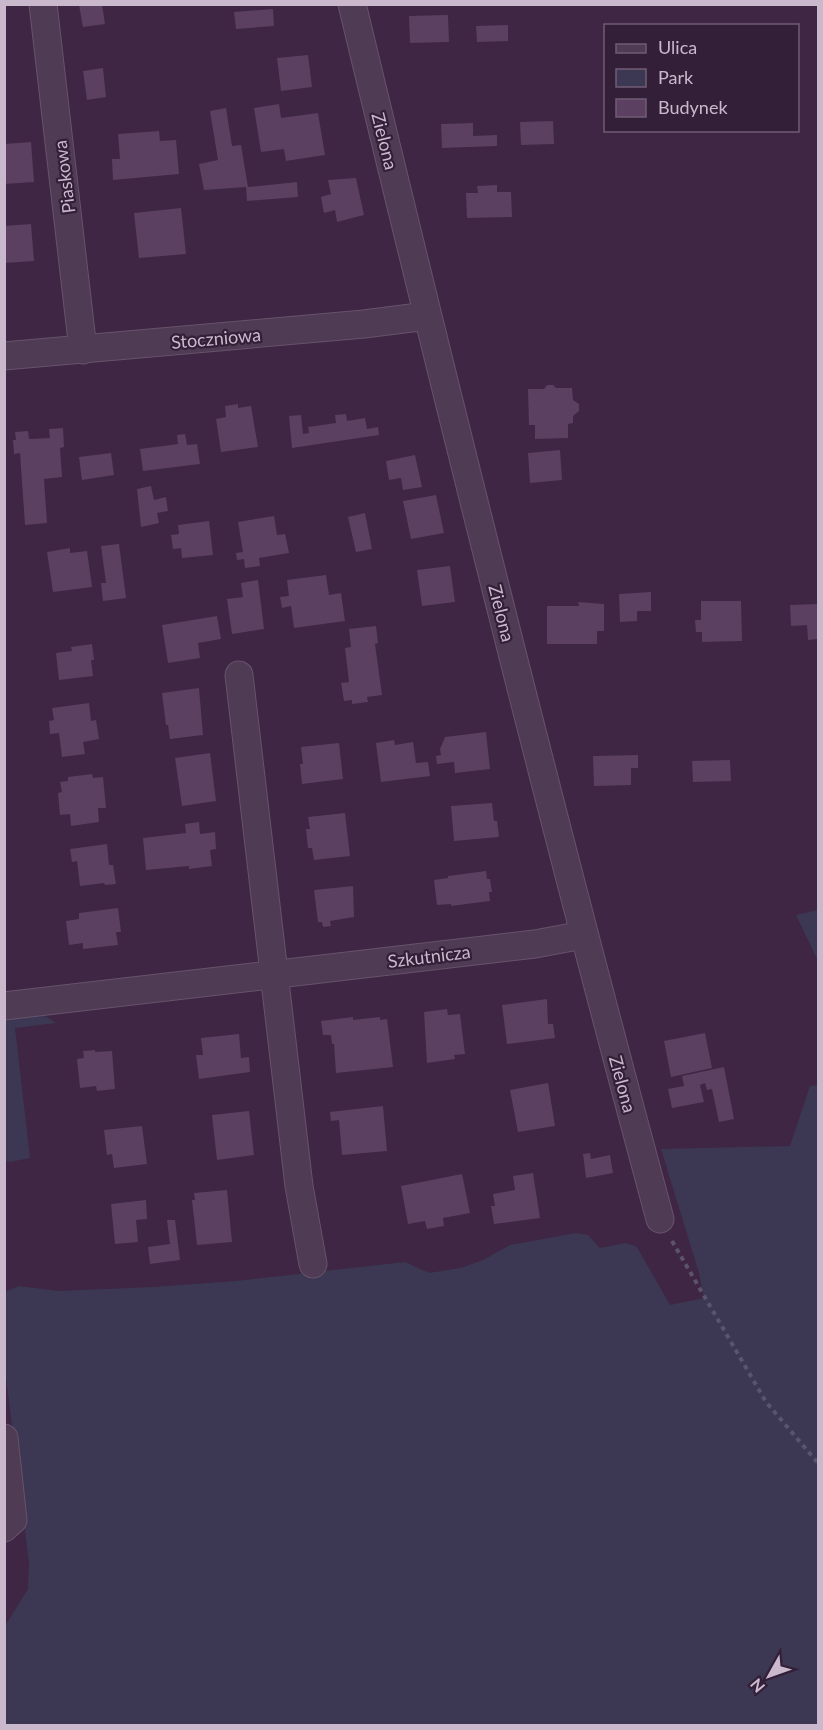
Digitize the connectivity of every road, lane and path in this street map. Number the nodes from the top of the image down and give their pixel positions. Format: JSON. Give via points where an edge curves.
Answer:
{"nodes":[{"id":1,"x":43,"y":4,"type":"edge"},
{"id":2,"x":352,"y":4,"type":"edge"},
{"id":3,"x":427,"y":316,"type":"junction"},
{"id":4,"x":83,"y":350,"type":"junction"},
{"id":5,"x":4,"y":356,"type":"edge"},
{"id":6,"x":239,"y":675,"type":"dead end"},
{"id":7,"x":583,"y":934,"type":"junction"},
{"id":8,"x":273,"y":974,"type":"junction"},
{"id":9,"x":4,"y":1006,"type":"edge"},
{"id":10,"x":660,"y":1219,"type":"joint"},
{"id":11,"x":313,"y":1264,"type":"dead end"},
{"id":12,"x":4,"y":1438,"type":"edge"},
{"id":13,"x":819,"y":1463,"type":"edge"},
{"id":14,"x":9,"y":1524,"type":"edge"}],
"edges":[{"from":1,"to":4,"type":"street","name":"Piaskowa"},
{"from":2,"to":3,"type":"street","name":"Zielona"},
{"from":3,"to":4,"type":"street","name":"Stoczniowa"},
{"from":3,"to":7,"type":"street","name":"Zielona"},
{"from":4,"to":5,"type":"street","name":"Stoczniowa"},
{"from":6,"to":8,"type":"street"},
{"from":7,"to":8,"type":"street","name":"Szkutnicza","via":[[535,944]]},
{"from":7,"to":10,"type":"street","name":"Zielona"},
{"from":8,"to":9,"type":"street","name":"Szkutnicza"},
{"from":8,"to":11,"type":"street","via":[[299,1186]]},
{"from":10,"to":13,"type":"path","via":[[766,1402]]},
{"from":12,"to":14,"type":"street"}]}
